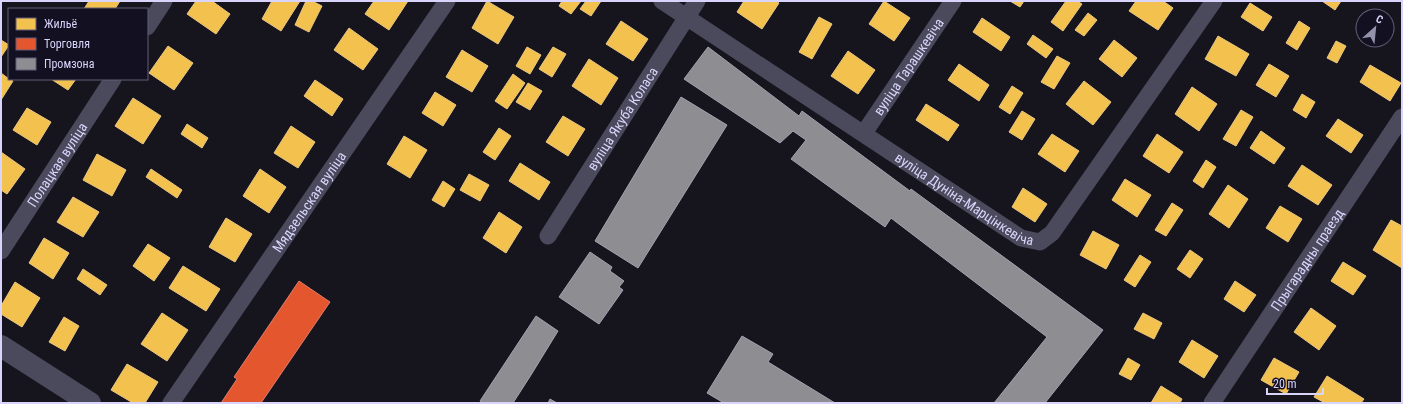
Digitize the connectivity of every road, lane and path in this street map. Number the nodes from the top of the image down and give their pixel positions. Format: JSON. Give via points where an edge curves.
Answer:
{"nodes":[{"id":1,"x":164,"y":1,"type":"edge"},
{"id":2,"x":447,"y":1,"type":"edge"},
{"id":3,"x":662,"y":1,"type":"edge"},
{"id":4,"x":698,"y":1,"type":"edge"},
{"id":5,"x":953,"y":1,"type":"edge"},
{"id":6,"x":1214,"y":1,"type":"edge"},
{"id":7,"x":686,"y":18,"type":"junction"},
{"id":8,"x":148,"y":26,"type":"edge"},
{"id":9,"x":112,"y":80,"type":"edge"},
{"id":10,"x":1402,"y":116,"type":"edge"},
{"id":11,"x":864,"y":133,"type":"junction"},
{"id":12,"x":548,"y":236,"type":"dead end"},
{"id":13,"x":1,"y":251,"type":"edge"},
{"id":14,"x":1,"y":346,"type":"edge"},
{"id":15,"x":90,"y":403,"type":"edge"},
{"id":16,"x":171,"y":403,"type":"edge"},
{"id":17,"x":1212,"y":403,"type":"edge"}],
"edges":[{"from":1,"to":8,"type":"street"},
{"from":2,"to":16,"type":"street","name":"Мядзельская вуліца"},
{"from":3,"to":7,"type":"street","name":"вуліца Дуніна-Марцінкевіча"},
{"from":4,"to":7,"type":"street","name":"вуліца Якуба Коласа"},
{"from":5,"to":11,"type":"street","name":"вуліца Тарашкевіча"},
{"from":6,"to":11,"type":"street","name":"вуліца Дуніна-Марцінкевіча","via":[[1052,233],[1040,242],[1021,238]]},
{"from":7,"to":11,"type":"street","name":"вуліца Дуніна-Марцінкевіча"},
{"from":7,"to":12,"type":"street","name":"вуліца Якуба Коласа"},
{"from":9,"to":13,"type":"street","name":"Полацкая вуліца"},
{"from":10,"to":17,"type":"street","name":"Прыгарадны праезд"},
{"from":14,"to":15,"type":"street"}]}
